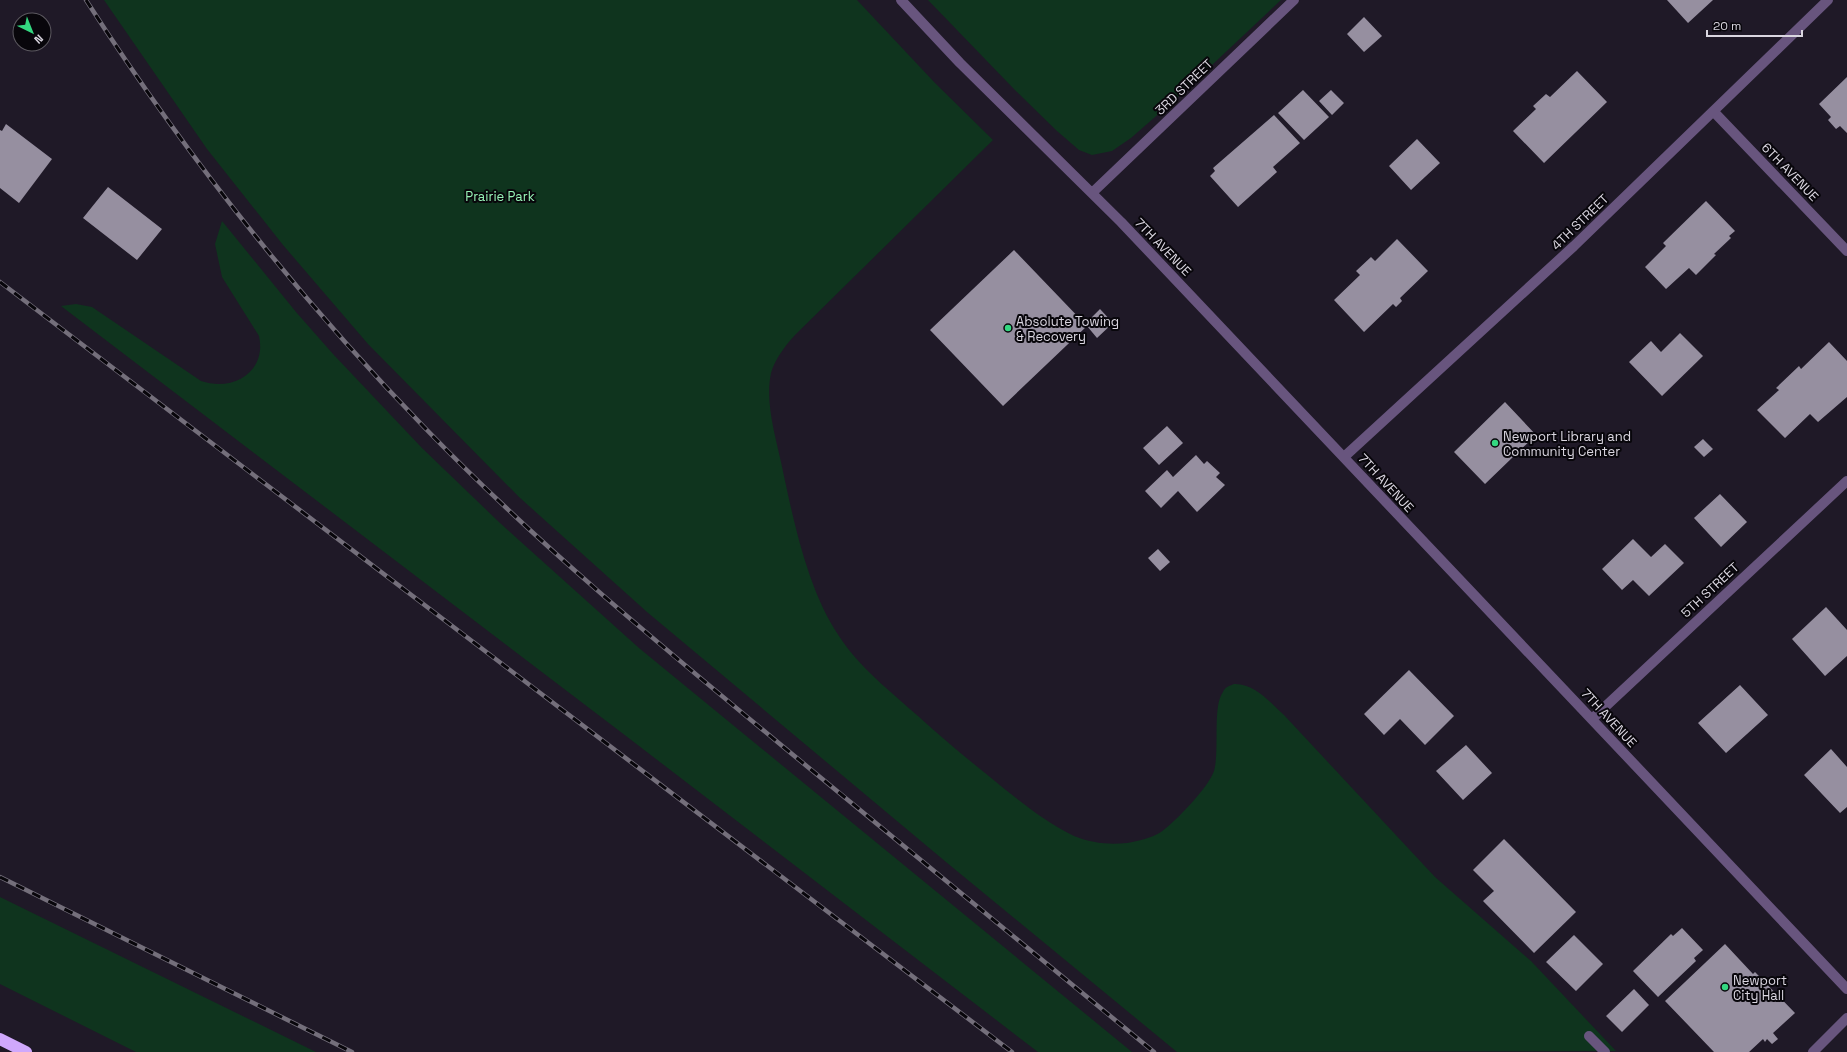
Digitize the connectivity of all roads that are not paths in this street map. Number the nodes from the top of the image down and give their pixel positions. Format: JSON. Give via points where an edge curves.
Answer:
{"nodes":[{"id":1,"x":901,"y":0,"type":"edge"},
{"id":2,"x":1294,"y":0,"type":"edge"},
{"id":3,"x":1828,"y":0,"type":"edge"},
{"id":4,"x":1714,"y":112,"type":"junction"},
{"id":5,"x":1092,"y":193,"type":"junction"},
{"id":6,"x":1847,"y":251,"type":"edge"},
{"id":7,"x":1344,"y":457,"type":"junction"},
{"id":8,"x":1847,"y":482,"type":"edge"},
{"id":9,"x":1592,"y":719,"type":"junction"},
{"id":10,"x":1847,"y":989,"type":"edge"},
{"id":11,"x":1847,"y":1018,"type":"edge"},
{"id":12,"x":1589,"y":1036,"type":"dead end"},
{"id":13,"x":0,"y":1039,"type":"edge"},
{"id":14,"x":26,"y":1052,"type":"edge"},
{"id":15,"x":1604,"y":1052,"type":"edge"},
{"id":16,"x":1813,"y":1052,"type":"edge"}],
"edges":[{"from":1,"to":5,"type":"street","name":"7TH AVENUE","via":[[960,63]]},
{"from":2,"to":5,"type":"street","name":"3RD STREET"},
{"from":3,"to":4,"type":"street","name":"4TH STREET"},
{"from":4,"to":6,"type":"street","name":"6TH AVENUE"},
{"from":4,"to":7,"type":"street","name":"4TH STREET","via":[[1541,277]]},
{"from":5,"to":7,"type":"street","name":"7TH AVENUE"},
{"from":7,"to":9,"type":"street","name":"7TH AVENUE"},
{"from":8,"to":9,"type":"street","name":"5TH STREET"},
{"from":9,"to":10,"type":"street","name":"7TH AVENUE"},
{"from":11,"to":16,"type":"street"},
{"from":12,"to":15,"type":"street"},
{"from":13,"to":14,"type":"highway"}]}
